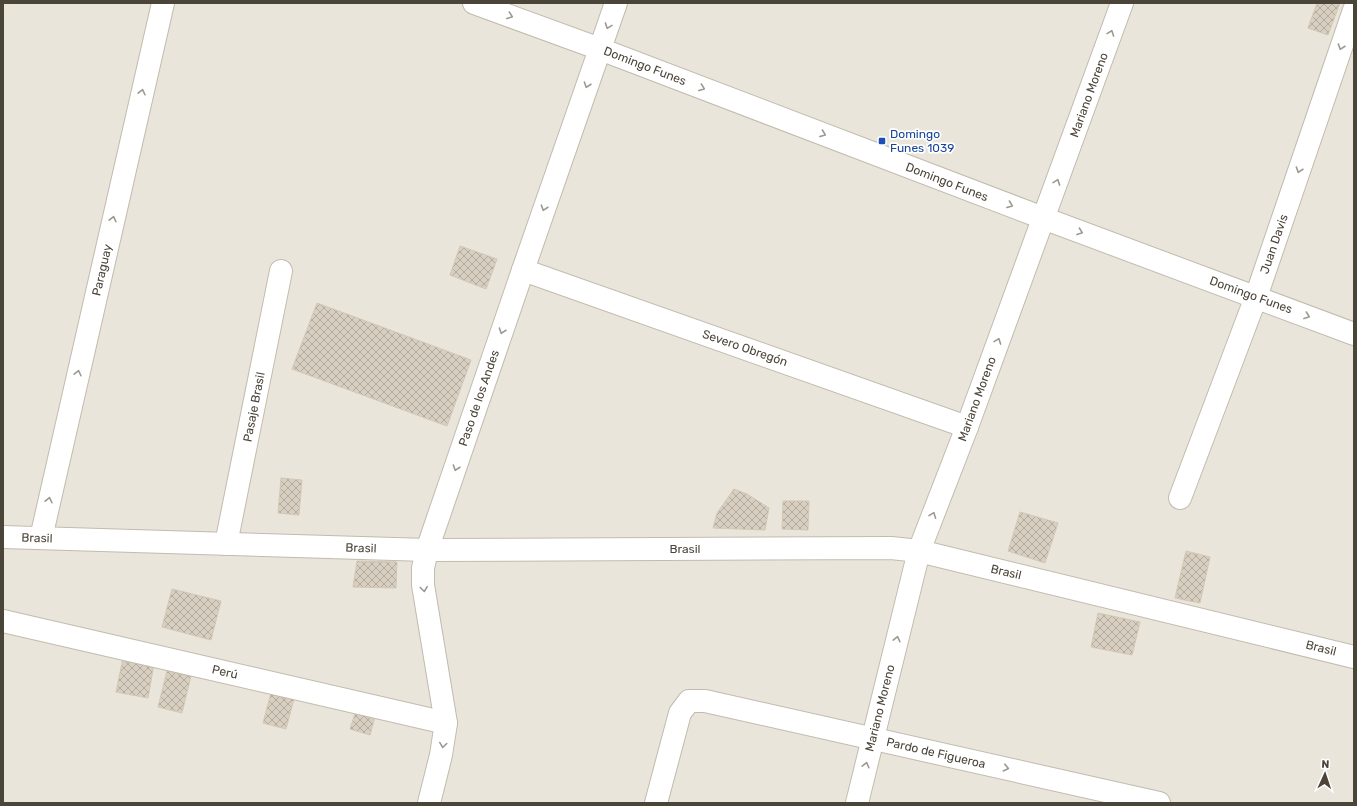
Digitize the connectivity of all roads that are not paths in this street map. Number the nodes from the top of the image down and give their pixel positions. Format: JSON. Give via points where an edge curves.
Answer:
{"nodes":[{"id":1,"x":163,"y":3,"type":"edge"},
{"id":2,"x":474,"y":3,"type":"edge"},
{"id":3,"x":616,"y":3,"type":"edge"},
{"id":4,"x":1122,"y":3,"type":"edge"},
{"id":5,"x":1354,"y":10,"type":"edge"},
{"id":6,"x":600,"y":49,"type":"junction"},
{"id":7,"x":1044,"y":218,"type":"junction"},
{"id":8,"x":523,"y":270,"type":"junction"},
{"id":9,"x":281,"y":271,"type":"dead end"},
{"id":10,"x":1256,"y":297,"type":"junction"},
{"id":11,"x":1354,"y":334,"type":"edge"},
{"id":12,"x":967,"y":427,"type":"junction"},
{"id":13,"x":1180,"y":498,"type":"dead end"},
{"id":14,"x":3,"y":536,"type":"edge"},
{"id":15,"x":40,"y":538,"type":"junction"},
{"id":16,"x":226,"y":544,"type":"junction"},
{"id":17,"x":427,"y":550,"type":"junction"},
{"id":18,"x":919,"y":551,"type":"junction"},
{"id":19,"x":3,"y":621,"type":"edge"},
{"id":20,"x":1354,"y":656,"type":"edge"},
{"id":21,"x":446,"y":723,"type":"junction"},
{"id":22,"x":873,"y":738,"type":"junction"},
{"id":23,"x":429,"y":803,"type":"edge"},
{"id":24,"x":656,"y":803,"type":"edge"},
{"id":25,"x":857,"y":803,"type":"edge"},
{"id":26,"x":1159,"y":803,"type":"edge"}],
"edges":[{"from":15,"to":1,"type":"street","name":"Paraguay","one_way":true},
{"from":2,"to":6,"type":"street","name":"Domingo Funes","one_way":true},
{"from":3,"to":6,"type":"street","name":"Paso de los Andes","one_way":true},
{"from":7,"to":4,"type":"street","name":"Mariano Moreno","one_way":true},
{"from":5,"to":10,"type":"street","name":"Juan Davis","one_way":true},
{"from":6,"to":7,"type":"street","name":"Domingo Funes","one_way":true},
{"from":6,"to":8,"type":"street","name":"Paso de los Andes","one_way":true},
{"from":7,"to":10,"type":"street","name":"Domingo Funes","one_way":true},
{"from":12,"to":7,"type":"street","name":"Mariano Moreno","one_way":true},
{"from":8,"to":12,"type":"street","name":"Severo Obregón"},
{"from":8,"to":17,"type":"street","name":"Paso de los Andes","one_way":true},
{"from":9,"to":16,"type":"street","name":"Pasaje Brasil"},
{"from":10,"to":11,"type":"street","name":"Domingo Funes","one_way":true},
{"from":10,"to":13,"type":"street","name":"Juan Davis"},
{"from":18,"to":12,"type":"street","name":"Mariano Moreno","one_way":true},
{"from":14,"to":15,"type":"street","name":"Brasil"},
{"from":15,"to":16,"type":"street","name":"Brasil"},
{"from":16,"to":17,"type":"street","name":"Brasil"},
{"from":17,"to":18,"type":"street","name":"Brasil","via":[[891,548]]},
{"from":17,"to":21,"type":"street","name":"Paso de los Andes","one_way":true,"via":[[423,585]]},
{"from":18,"to":20,"type":"street","name":"Brasil"},
{"from":22,"to":18,"type":"street","name":"Mariano Moreno","one_way":true},
{"from":19,"to":21,"type":"street","name":"Perú"},
{"from":21,"to":23,"type":"street","name":"Paso de los Andes","one_way":true},
{"from":22,"to":24,"type":"street","name":"Pardo de Figueroa","via":[[705,701],[689,701],[680,713]]},
{"from":25,"to":22,"type":"street","name":"Mariano Moreno","one_way":true},
{"from":22,"to":26,"type":"street","name":"Pardo de Figueroa","one_way":true}]}
